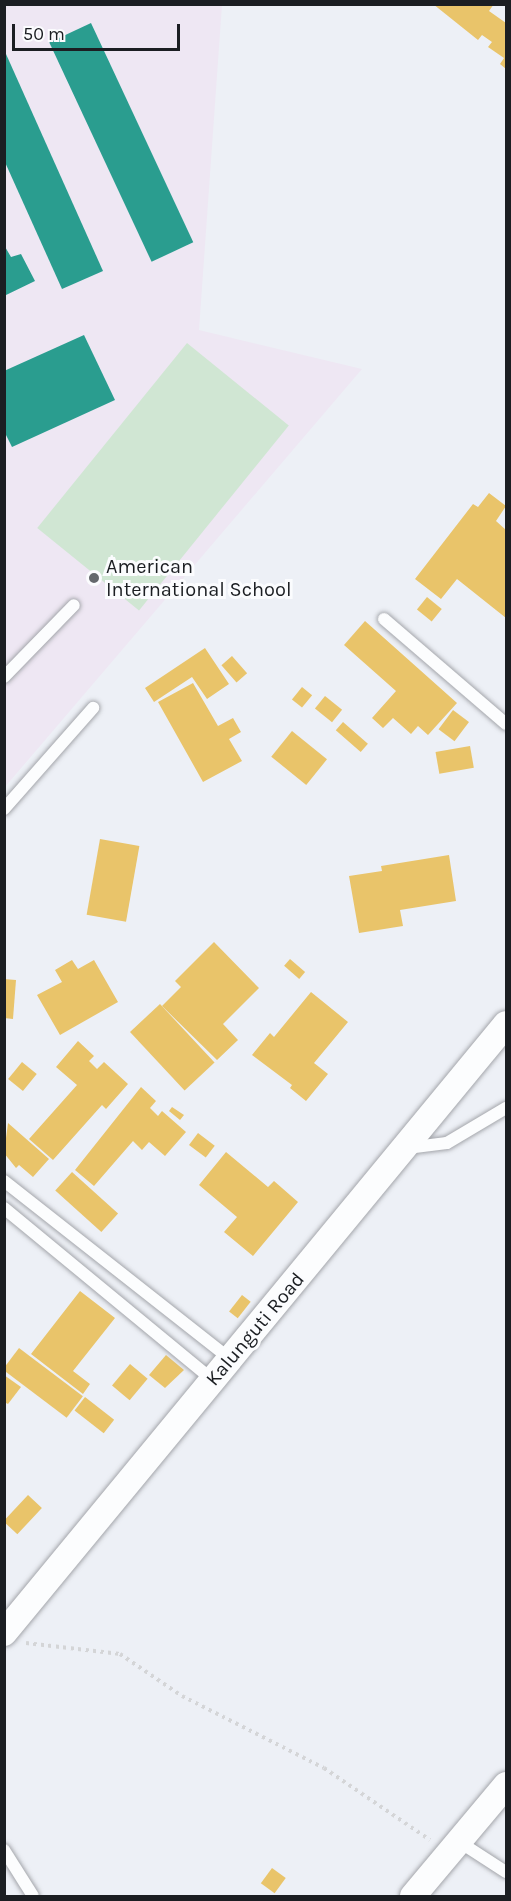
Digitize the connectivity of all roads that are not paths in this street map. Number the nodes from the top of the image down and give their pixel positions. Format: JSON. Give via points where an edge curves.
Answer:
{"nodes":[{"id":1,"x":74,"y":605,"type":"dead end"},
{"id":2,"x":384,"y":619,"type":"dead end"},
{"id":3,"x":4,"y":677,"type":"edge"},
{"id":4,"x":93,"y":708,"type":"dead end"},
{"id":5,"x":507,"y":724,"type":"edge"},
{"id":6,"x":4,"y":809,"type":"edge"},
{"id":7,"x":507,"y":1024,"type":"edge"},
{"id":8,"x":507,"y":1108,"type":"edge"},
{"id":9,"x":404,"y":1148,"type":"junction"},
{"id":10,"x":4,"y":1181,"type":"edge"},
{"id":11,"x":4,"y":1208,"type":"edge"},
{"id":12,"x":230,"y":1359,"type":"junction"},
{"id":13,"x":213,"y":1380,"type":"junction"},
{"id":14,"x":9,"y":1637,"type":"edge"},
{"id":15,"x":507,"y":1785,"type":"edge"},
{"id":16,"x":453,"y":1846,"type":"junction"},
{"id":17,"x":4,"y":1850,"type":"edge"},
{"id":18,"x":507,"y":1872,"type":"edge"},
{"id":19,"x":33,"y":1896,"type":"edge"},
{"id":20,"x":413,"y":1896,"type":"edge"}],
"edges":[{"from":1,"to":3,"type":"lane"},
{"from":2,"to":5,"type":"lane"},
{"from":4,"to":6,"type":"lane"},
{"from":7,"to":9,"type":"street","name":"Kalunguti Road"},
{"from":8,"to":9,"type":"lane","via":[[447,1143]]},
{"from":9,"to":12,"type":"street","name":"Kalunguti Road"},
{"from":10,"to":12,"type":"lane"},
{"from":11,"to":13,"type":"lane"},
{"from":12,"to":13,"type":"street","name":"Kalunguti Road"},
{"from":13,"to":14,"type":"street","name":"Kalunguti Road"},
{"from":15,"to":16,"type":"street"},
{"from":16,"to":18,"type":"lane"},
{"from":16,"to":20,"type":"street"},
{"from":17,"to":19,"type":"lane"}]}
